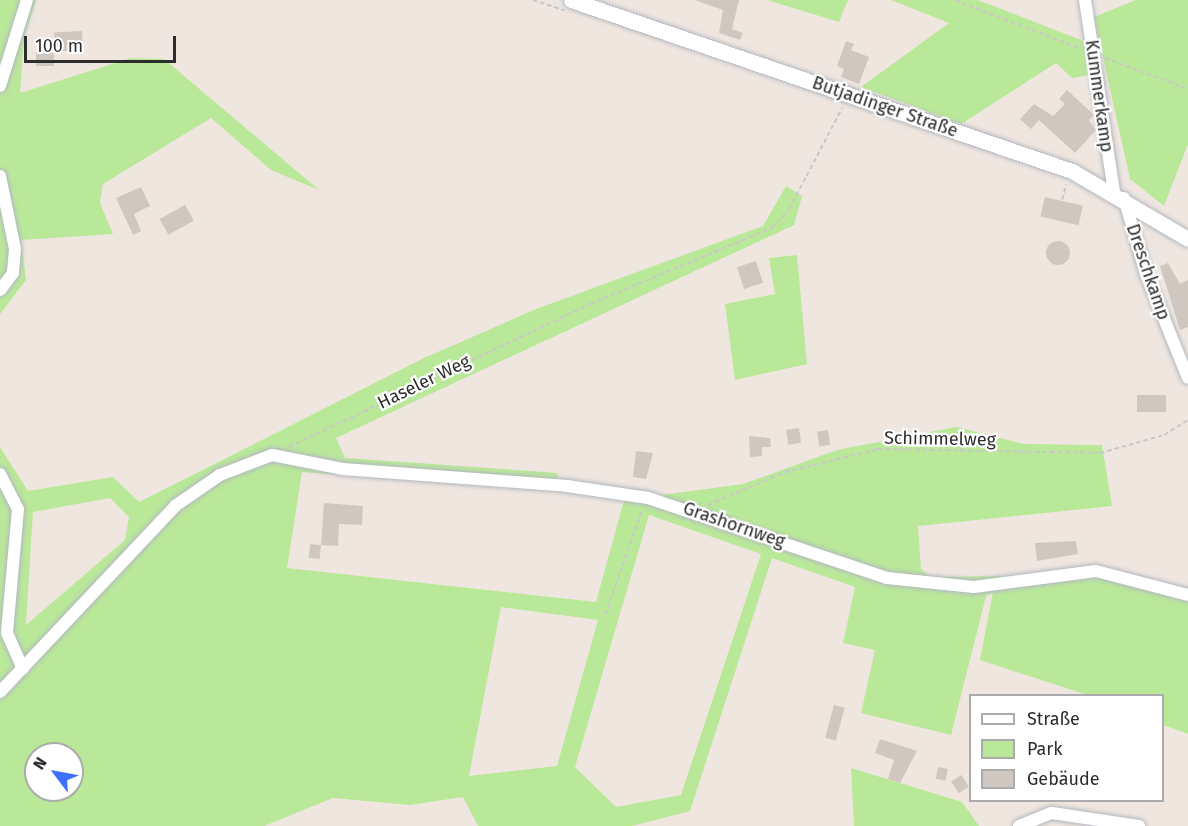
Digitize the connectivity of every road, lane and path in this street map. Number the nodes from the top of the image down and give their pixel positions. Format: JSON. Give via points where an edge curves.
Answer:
{"nodes":[{"id":1,"x":27,"y":0,"type":"edge"},
{"id":2,"x":533,"y":0,"type":"edge"},
{"id":3,"x":955,"y":0,"type":"edge"},
{"id":4,"x":1085,"y":0,"type":"edge"},
{"id":5,"x":568,"y":6,"type":"edge"},
{"id":6,"x":1093,"y":53,"type":"junction"},
{"id":7,"x":0,"y":86,"type":"edge"},
{"id":8,"x":1188,"y":89,"type":"edge"},
{"id":9,"x":845,"y":100,"type":"junction"},
{"id":10,"x":832,"y":102,"type":"dead end"},
{"id":11,"x":854,"y":110,"type":"dead end"},
{"id":12,"x":0,"y":176,"type":"edge"},
{"id":13,"x":1074,"y":184,"type":"dead end"},
{"id":14,"x":1119,"y":195,"type":"junction"},
{"id":15,"x":1062,"y":200,"type":"dead end"},
{"id":16,"x":1188,"y":239,"type":"edge"},
{"id":17,"x":0,"y":290,"type":"edge"},
{"id":18,"x":1188,"y":378,"type":"edge"},
{"id":19,"x":1188,"y":420,"type":"edge"},
{"id":20,"x":272,"y":455,"type":"junction"},
{"id":21,"x":0,"y":474,"type":"edge"},
{"id":22,"x":648,"y":498,"type":"junction"},
{"id":23,"x":696,"y":510,"type":"junction"},
{"id":24,"x":1188,"y":595,"type":"edge"},
{"id":25,"x":605,"y":615,"type":"dead end"},
{"id":26,"x":23,"y":669,"type":"junction"},
{"id":27,"x":0,"y":692,"type":"edge"},
{"id":28,"x":1019,"y":826,"type":"edge"},
{"id":29,"x":1139,"y":826,"type":"edge"}],
"edges":[{"from":1,"to":7,"type":"street"},
{"from":2,"to":5,"type":"path"},
{"from":3,"to":6,"type":"path"},
{"from":4,"to":6,"type":"street","name":"Kummerkamp"},
{"from":5,"to":9,"type":"street","name":"Butjadinger Straße"},
{"from":6,"to":8,"type":"path"},
{"from":6,"to":14,"type":"street","name":"Kummerkamp"},
{"from":9,"to":10,"type":"path"},
{"from":9,"to":11,"type":"path"},
{"from":9,"to":14,"type":"street","name":"Butjadinger Straße","via":[[1072,171]]},
{"from":9,"to":20,"type":"path","name":"Haseler Weg","via":[[789,209],[772,228],[590,304]]},
{"from":12,"to":17,"type":"street","via":[[15,249],[13,273]]},
{"from":13,"to":15,"type":"path","via":[[1066,181]]},
{"from":14,"to":16,"type":"street","name":"Butjadinger Straße"},
{"from":14,"to":18,"type":"street","name":"Dreschkamp"},
{"from":19,"to":23,"type":"path","name":"Schimmelweg","via":[[1164,435],[1101,453],[878,449],[785,472]]},
{"from":20,"to":22,"type":"street","name":"Grashornweg","via":[[344,469],[567,486]]},
{"from":20,"to":26,"type":"street","via":[[220,475],[175,506]]},
{"from":21,"to":26,"type":"street","via":[[18,509],[7,633]]},
{"from":22,"to":23,"type":"street","name":"Grashornweg"},
{"from":22,"to":25,"type":"path"},
{"from":23,"to":24,"type":"street","name":"Grashornweg","via":[[887,578],[974,587],[1102,571]]},
{"from":26,"to":27,"type":"street"},
{"from":28,"to":29,"type":"street","via":[[1052,813]]}]}
